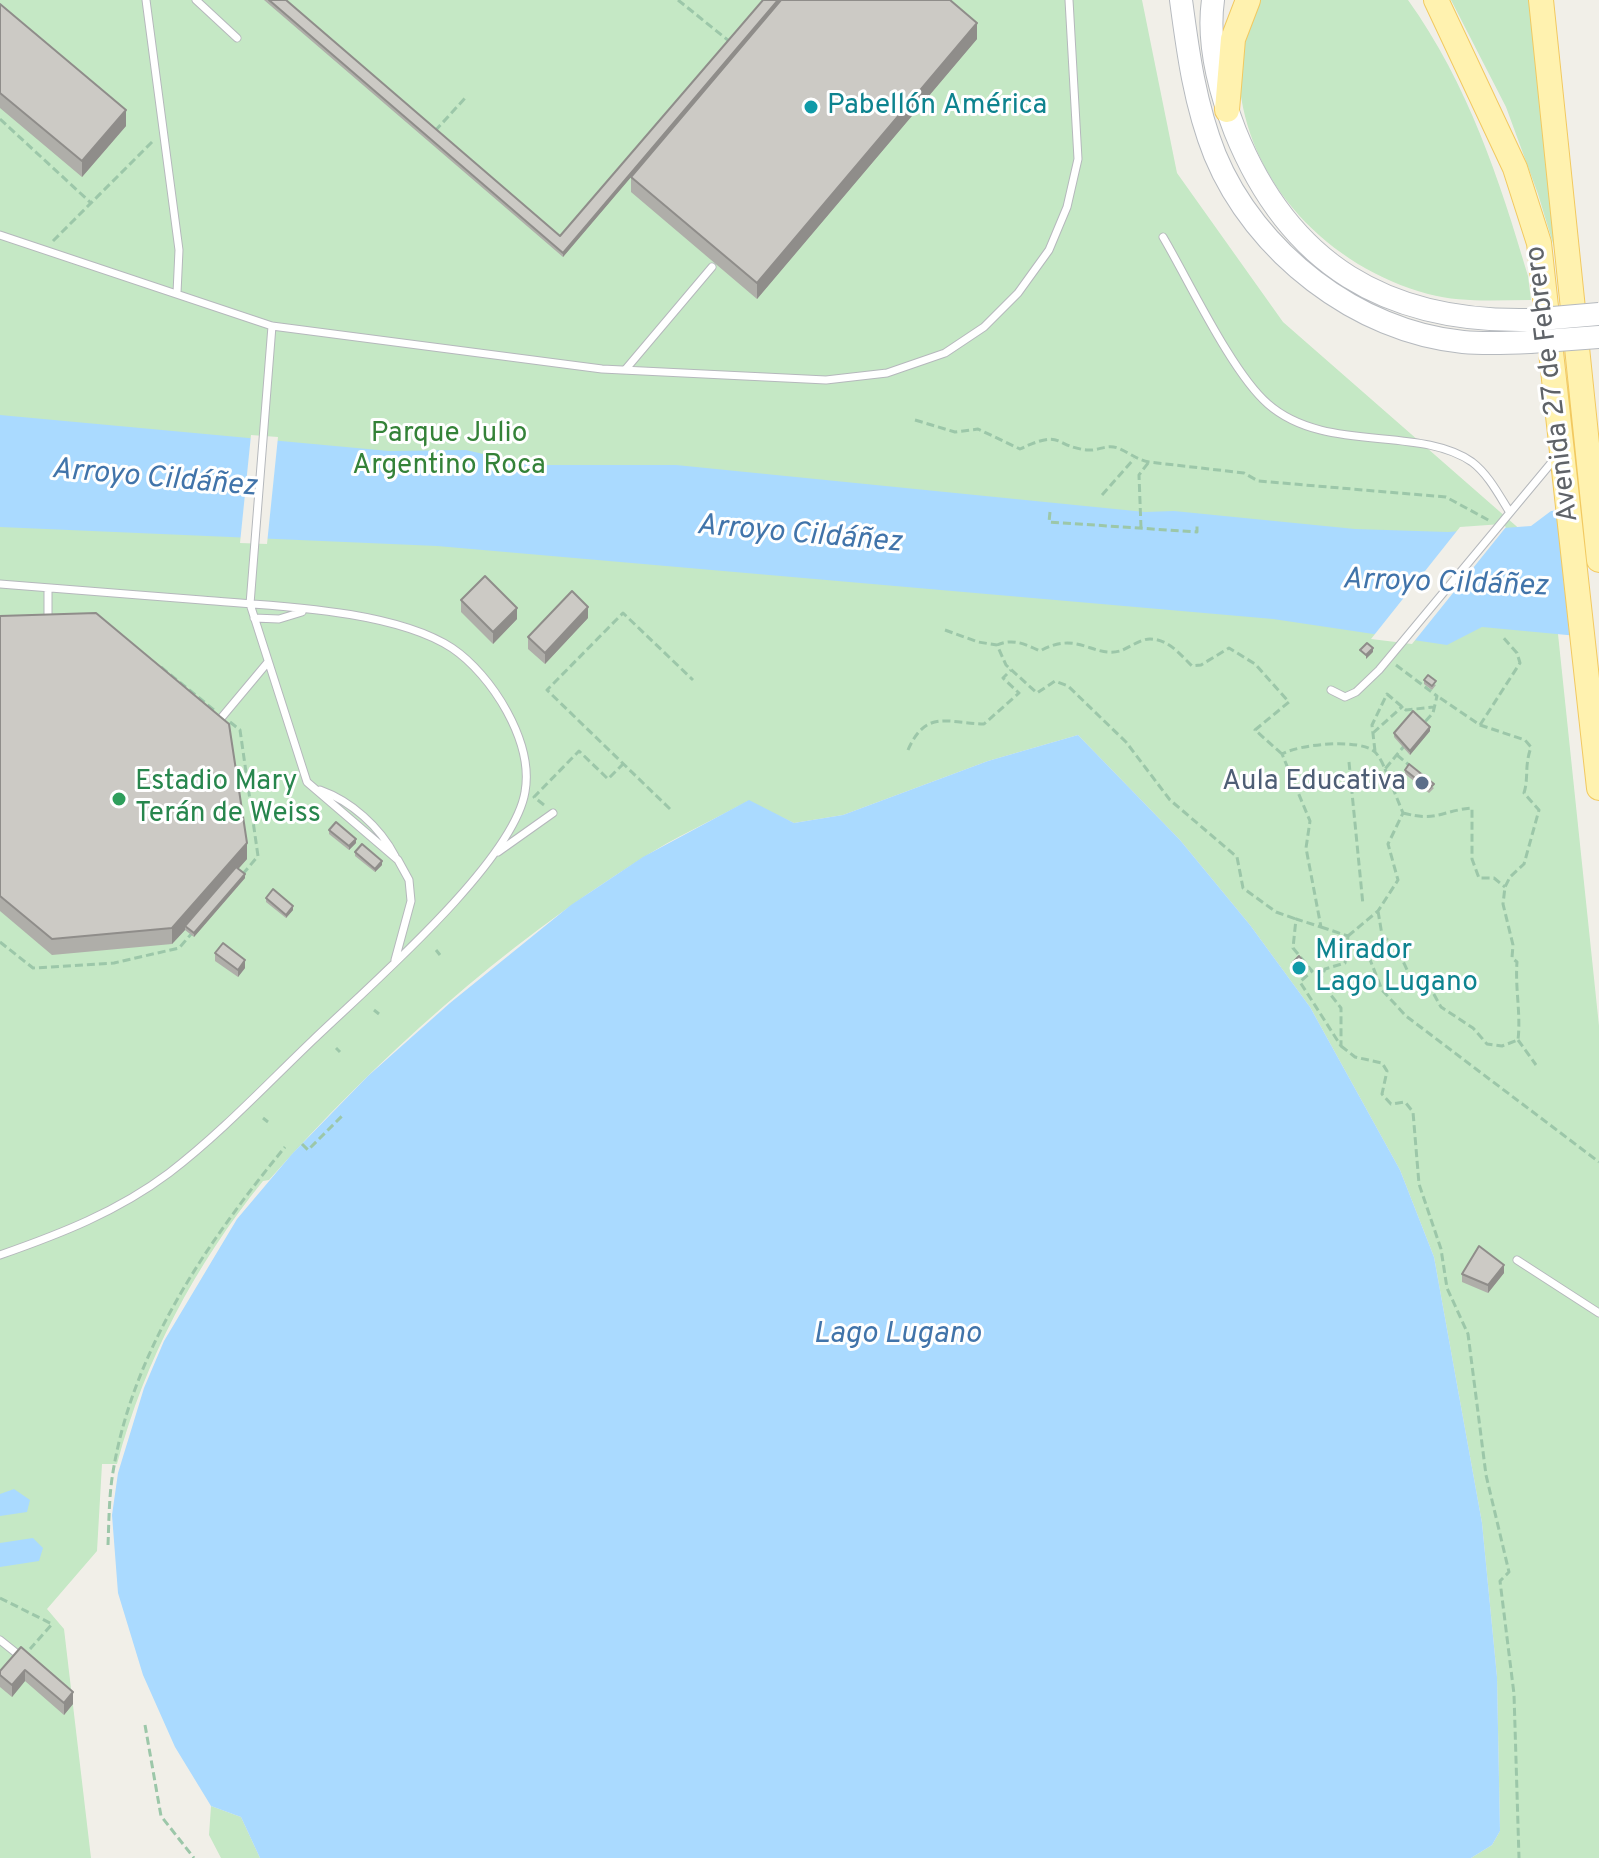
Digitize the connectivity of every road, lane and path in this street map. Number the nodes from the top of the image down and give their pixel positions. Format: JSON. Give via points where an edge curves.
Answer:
{"nodes":[{"id":1,"x":146,"y":0,"type":"edge"},
{"id":2,"x":196,"y":0,"type":"edge"},
{"id":3,"x":678,"y":0,"type":"edge"},
{"id":4,"x":1069,"y":0,"type":"edge"},
{"id":5,"x":1181,"y":0,"type":"edge"},
{"id":6,"x":1213,"y":0,"type":"edge"},
{"id":7,"x":1248,"y":0,"type":"edge"},
{"id":8,"x":1423,"y":0,"type":"edge"},
{"id":9,"x":1436,"y":0,"type":"edge"},
{"id":10,"x":1541,"y":0,"type":"edge"},
{"id":11,"x":1455,"y":36,"type":"junction"},
{"id":12,"x":237,"y":38,"type":"dead end"},
{"id":13,"x":735,"y":46,"type":"edge"},
{"id":14,"x":466,"y":97,"type":"dead end"},
{"id":15,"x":1227,"y":110,"type":"junction"},
{"id":16,"x":0,"y":119,"type":"edge"},
{"id":17,"x":164,"y":131,"type":"junction"},
{"id":18,"x":433,"y":134,"type":"edge"},
{"id":19,"x":91,"y":203,"type":"junction"},
{"id":20,"x":0,"y":235,"type":"edge"},
{"id":21,"x":1163,"y":237,"type":"dead end"},
{"id":22,"x":44,"y":250,"type":"junction"},
{"id":23,"x":712,"y":267,"type":"dead end"},
{"id":24,"x":177,"y":293,"type":"junction"},
{"id":25,"x":1599,"y":314,"type":"edge"},
{"id":26,"x":272,"y":326,"type":"junction"},
{"id":27,"x":1530,"y":331,"type":"junction"},
{"id":28,"x":1599,"y":337,"type":"edge"},
{"id":29,"x":625,"y":370,"type":"junction"},
{"id":30,"x":915,"y":420,"type":"dead end"},
{"id":31,"x":1586,"y":436,"type":"junction"},
{"id":32,"x":1563,"y":448,"type":"junction"},
{"id":33,"x":1134,"y":459,"type":"junction"},
{"id":34,"x":1149,"y":462,"type":"junction"},
{"id":35,"x":1102,"y":495,"type":"dead end"},
{"id":36,"x":1581,"y":504,"type":"junction"},
{"id":37,"x":1509,"y":511,"type":"junction"},
{"id":38,"x":1050,"y":512,"type":"dead end"},
{"id":39,"x":1197,"y":523,"type":"dead end"},
{"id":40,"x":1496,"y":526,"type":"junction"},
{"id":41,"x":1141,"y":528,"type":"junction"},
{"id":42,"x":1599,"y":560,"type":"edge"},
{"id":43,"x":0,"y":584,"type":"edge"},
{"id":44,"x":48,"y":588,"type":"junction"},
{"id":45,"x":250,"y":604,"type":"junction"},
{"id":46,"x":308,"y":610,"type":"junction"},
{"id":47,"x":254,"y":618,"type":"junction"},
{"id":48,"x":48,"y":620,"type":"edge"},
{"id":49,"x":945,"y":630,"type":"dead end"},
{"id":50,"x":1502,"y":636,"type":"dead end"},
{"id":51,"x":997,"y":645,"type":"junction"},
{"id":52,"x":1391,"y":653,"type":"junction"},
{"id":53,"x":154,"y":661,"type":"edge"},
{"id":54,"x":268,"y":662,"type":"junction"},
{"id":55,"x":1011,"y":670,"type":"junction"},
{"id":56,"x":693,"y":680,"type":"dead end"},
{"id":57,"x":1331,"y":690,"type":"dead end"},
{"id":58,"x":1437,"y":696,"type":"junction"},
{"id":59,"x":1403,"y":706,"type":"junction"},
{"id":60,"x":1434,"y":707,"type":"junction"},
{"id":61,"x":222,"y":717,"type":"junction"},
{"id":62,"x":1480,"y":725,"type":"junction"},
{"id":63,"x":1373,"y":733,"type":"junction"},
{"id":64,"x":1415,"y":734,"type":"edge"},
{"id":65,"x":1406,"y":744,"type":"edge"},
{"id":66,"x":908,"y":750,"type":"dead end"},
{"id":67,"x":1375,"y":751,"type":"junction"},
{"id":68,"x":1282,"y":754,"type":"junction"},
{"id":69,"x":1397,"y":755,"type":"junction"},
{"id":70,"x":1349,"y":762,"type":"dead end"},
{"id":71,"x":624,"y":763,"type":"junction"},
{"id":72,"x":1385,"y":769,"type":"junction"},
{"id":73,"x":1415,"y":770,"type":"edge"},
{"id":74,"x":1599,"y":788,"type":"edge"},
{"id":75,"x":670,"y":809,"type":"dead end"},
{"id":76,"x":553,"y":813,"type":"joint"},
{"id":77,"x":1403,"y":813,"type":"junction"},
{"id":78,"x":490,"y":858,"type":"junction"},
{"id":79,"x":238,"y":879,"type":"edge"},
{"id":80,"x":1505,"y":887,"type":"junction"},
{"id":81,"x":1363,"y":905,"type":"dead end"},
{"id":82,"x":1378,"y":911,"type":"junction"},
{"id":83,"x":1296,"y":919,"type":"junction"},
{"id":84,"x":199,"y":925,"type":"edge"},
{"id":85,"x":1321,"y":927,"type":"junction"},
{"id":86,"x":1348,"y":936,"type":"junction"},
{"id":87,"x":0,"y":942,"type":"edge"},
{"id":88,"x":436,"y":950,"type":"dead end"},
{"id":89,"x":440,"y":955,"type":"dead end"},
{"id":90,"x":1369,"y":957,"type":"dead end"},
{"id":91,"x":394,"y":962,"type":"junction"},
{"id":92,"x":1325,"y":969,"type":"junction"},
{"id":93,"x":1312,"y":971,"type":"junction"},
{"id":94,"x":374,"y":1010,"type":"dead end"},
{"id":95,"x":379,"y":1014,"type":"dead end"},
{"id":96,"x":1518,"y":1040,"type":"junction"},
{"id":97,"x":1341,"y":1046,"type":"junction"},
{"id":98,"x":1536,"y":1065,"type":"dead end"},
{"id":99,"x":342,"y":1116,"type":"dead end"},
{"id":100,"x":302,"y":1144,"type":"dead end"},
{"id":101,"x":285,"y":1147,"type":"dead end"},
{"id":102,"x":1599,"y":1162,"type":"edge"},
{"id":103,"x":0,"y":1255,"type":"edge"},
{"id":104,"x":1517,"y":1260,"type":"dead end"},
{"id":105,"x":1599,"y":1313,"type":"edge"},
{"id":106,"x":108,"y":1545,"type":"dead end"},
{"id":107,"x":0,"y":1598,"type":"edge"},
{"id":108,"x":0,"y":1640,"type":"edge"},
{"id":109,"x":20,"y":1656,"type":"joint"},
{"id":110,"x":145,"y":1725,"type":"dead end"},
{"id":111,"x":194,"y":1858,"type":"edge"},
{"id":112,"x":1519,"y":1858,"type":"edge"}],
"edges":[{"from":1,"to":17,"type":"lane"},
{"from":2,"to":12,"type":"lane"},
{"from":3,"to":13,"type":"path"},
{"from":4,"to":29,"type":"lane","via":[[1078,159],[1067,207],[1049,250],[1018,293],[984,327],[945,353],[887,373],[826,380]]},
{"from":5,"to":27,"type":"main road","via":[[1196,94],[1216,157],[1249,215],[1290,262],[1348,303],[1426,335],[1460,342]]},
{"from":6,"to":15,"type":"main road","via":[[1216,62]]},
{"from":7,"to":15,"type":"main road","via":[[1233,39]]},
{"from":8,"to":11,"type":"main road"},
{"from":9,"to":11,"type":"main road","name":"Avenida 27 de Febrero"},
{"from":10,"to":31,"type":"main road","name":"Avenida 27 de Febrero"},
{"from":11,"to":32,"type":"main road","name":"Avenida 27 de Febrero","via":[[1515,168],[1539,243]]},
{"from":14,"to":18,"type":"path"},
{"from":15,"to":27,"type":"main road","via":[[1269,198],[1331,265],[1384,296],[1434,313]]},
{"from":16,"to":19,"type":"path"},
{"from":17,"to":19,"type":"path"},
{"from":17,"to":24,"type":"lane","via":[[179,250]]},
{"from":19,"to":22,"type":"path"},
{"from":20,"to":22,"type":"lane"},
{"from":21,"to":37,"type":"lane","via":[[1243,373],[1268,404],[1298,423],[1333,433],[1445,450],[1472,463]]},
{"from":22,"to":24,"type":"lane"},
{"from":23,"to":29,"type":"lane"},
{"from":24,"to":26,"type":"lane"},
{"from":25,"to":27,"type":"main road","bridge":true},
{"from":26,"to":29,"type":"lane"},
{"from":26,"to":45,"type":"lane"},
{"from":27,"to":28,"type":"main road","bridge":true},
{"from":30,"to":33,"type":"path","via":[[955,432],[978,429],[1020,449],[1053,438],[1089,451],[1118,447]]},
{"from":31,"to":32,"type":"lane"},
{"from":31,"to":36,"type":"main road","name":"Avenida 27 de Febrero"},
{"from":32,"to":36,"type":"main road","name":"Avenida 27 de Febrero"},
{"from":32,"to":37,"type":"lane"},
{"from":33,"to":34,"type":"path"},
{"from":33,"to":35,"type":"path"},
{"from":34,"to":40,"type":"path","via":[[1244,473],[1258,481],[1446,497]]},
{"from":34,"to":41,"type":"path","via":[[1139,475]]},
{"from":36,"to":42,"type":"main road","name":"Avenida 27 de Febrero"},
{"from":36,"to":74,"type":"main road","name":"Avenida 27 de Febrero","via":[[1587,670]]},
{"from":37,"to":40,"type":"lane"},
{"from":38,"to":41,"type":"path","via":[[1049,522]]},
{"from":39,"to":41,"type":"path","via":[[1197,532]]},
{"from":40,"to":52,"type":"lane"},
{"from":43,"to":44,"type":"lane"},
{"from":44,"to":45,"type":"lane"},
{"from":44,"to":48,"type":"lane"},
{"from":45,"to":46,"type":"lane"},
{"from":45,"to":47,"type":"lane"},
{"from":46,"to":47,"type":"lane","via":[[279,619]]},
{"from":46,"to":78,"type":"lane","via":[[414,629],[453,649],[497,695],[526,752],[525,792],[511,830]]},
{"from":47,"to":54,"type":"lane"},
{"from":49,"to":51,"type":"path"},
{"from":50,"to":62,"type":"path","via":[[1520,663]]},
{"from":51,"to":55,"type":"path"},
{"from":51,"to":68,"type":"path","via":[[1019,642],[1040,651],[1071,641],[1117,652],[1148,639],[1171,646],[1192,666],[1229,648],[1255,664],[1289,702],[1255,730]]},
{"from":52,"to":57,"type":"lane","via":[[1356,692],[1345,697]]},
{"from":52,"to":58,"type":"path","via":[[1395,664]]},
{"from":53,"to":61,"type":"path"},
{"from":54,"to":61,"type":"lane"},
{"from":54,"to":91,"type":"lane","via":[[307,782],[398,860],[409,880],[411,901]]},
{"from":55,"to":66,"type":"path","via":[[1003,678],[1019,693],[1000,713],[984,724],[929,722],[916,731]]},
{"from":55,"to":83,"type":"path","via":[[1037,693],[1055,681],[1068,686],[1126,742],[1170,800],[1237,857],[1243,888],[1276,912]]},
{"from":56,"to":71,"type":"path","via":[[623,613],[547,690]]},
{"from":58,"to":60,"type":"path"},
{"from":58,"to":62,"type":"path"},
{"from":59,"to":60,"type":"path"},
{"from":59,"to":63,"type":"path"},
{"from":59,"to":63,"type":"path","via":[[1387,694]]},
{"from":60,"to":64,"type":"path"},
{"from":61,"to":79,"type":"path","via":[[240,730],[258,856]]},
{"from":62,"to":80,"type":"path","via":[[1525,740],[1531,747],[1523,770],[1524,793],[1539,810],[1524,864]]},
{"from":63,"to":67,"type":"path"},
{"from":65,"to":69,"type":"path"},
{"from":67,"to":68,"type":"path","via":[[1352,743],[1313,744]]},
{"from":67,"to":72,"type":"path"},
{"from":68,"to":85,"type":"path","via":[[1310,821],[1306,848]]},
{"from":69,"to":72,"type":"path"},
{"from":69,"to":73,"type":"path"},
{"from":70,"to":81,"type":"path"},
{"from":71,"to":75,"type":"path"},
{"from":71,"to":76,"type":"path","via":[[608,779],[579,751],[534,797]]},
{"from":72,"to":77,"type":"path"},
{"from":76,"to":78,"type":"lane"},
{"from":77,"to":80,"type":"path","via":[[1429,820],[1472,808],[1472,859],[1479,878],[1494,878]]},
{"from":77,"to":82,"type":"path","via":[[1388,844],[1398,880]]},
{"from":78,"to":91,"type":"lane"},
{"from":80,"to":96,"type":"path","via":[[1506,927],[1517,962]]},
{"from":82,"to":86,"type":"path"},
{"from":82,"to":96,"type":"path","via":[[1382,935],[1397,948],[1414,985],[1431,989],[1441,1007],[1487,1044]]},
{"from":83,"to":85,"type":"path"},
{"from":83,"to":93,"type":"path","via":[[1293,948]]},
{"from":84,"to":87,"type":"path","via":[[179,948],[114,963],[33,968]]},
{"from":85,"to":86,"type":"path"},
{"from":86,"to":92,"type":"path","via":[[1345,963]]},
{"from":88,"to":89,"type":"path"},
{"from":90,"to":102,"type":"path","via":[[1382,990],[1406,1016]]},
{"from":91,"to":103,"type":"lane","via":[[168,1173],[85,1225]]},
{"from":92,"to":93,"type":"path"},
{"from":92,"to":97,"type":"path","via":[[1320,981],[1341,1008]]},
{"from":93,"to":97,"type":"path","via":[[1300,982]]},
{"from":94,"to":95,"type":"path"},
{"from":96,"to":98,"type":"path"},
{"from":97,"to":112,"type":"path","via":[[1355,1057],[1382,1063],[1387,1071],[1382,1094],[1391,1104],[1405,1102],[1413,1112],[1419,1184],[1441,1249],[1447,1288],[1468,1334],[1486,1475],[1508,1555],[1509,1572],[1500,1581],[1514,1694]]},
{"from":99,"to":100,"type":"path","via":[[308,1150]]},
{"from":101,"to":106,"type":"path","via":[[221,1231],[140,1372],[113,1472]]},
{"from":104,"to":105,"type":"lane"},
{"from":107,"to":109,"type":"path","via":[[52,1624]]},
{"from":108,"to":109,"type":"lane"},
{"from":110,"to":111,"type":"path","via":[[161,1816]]}]}
